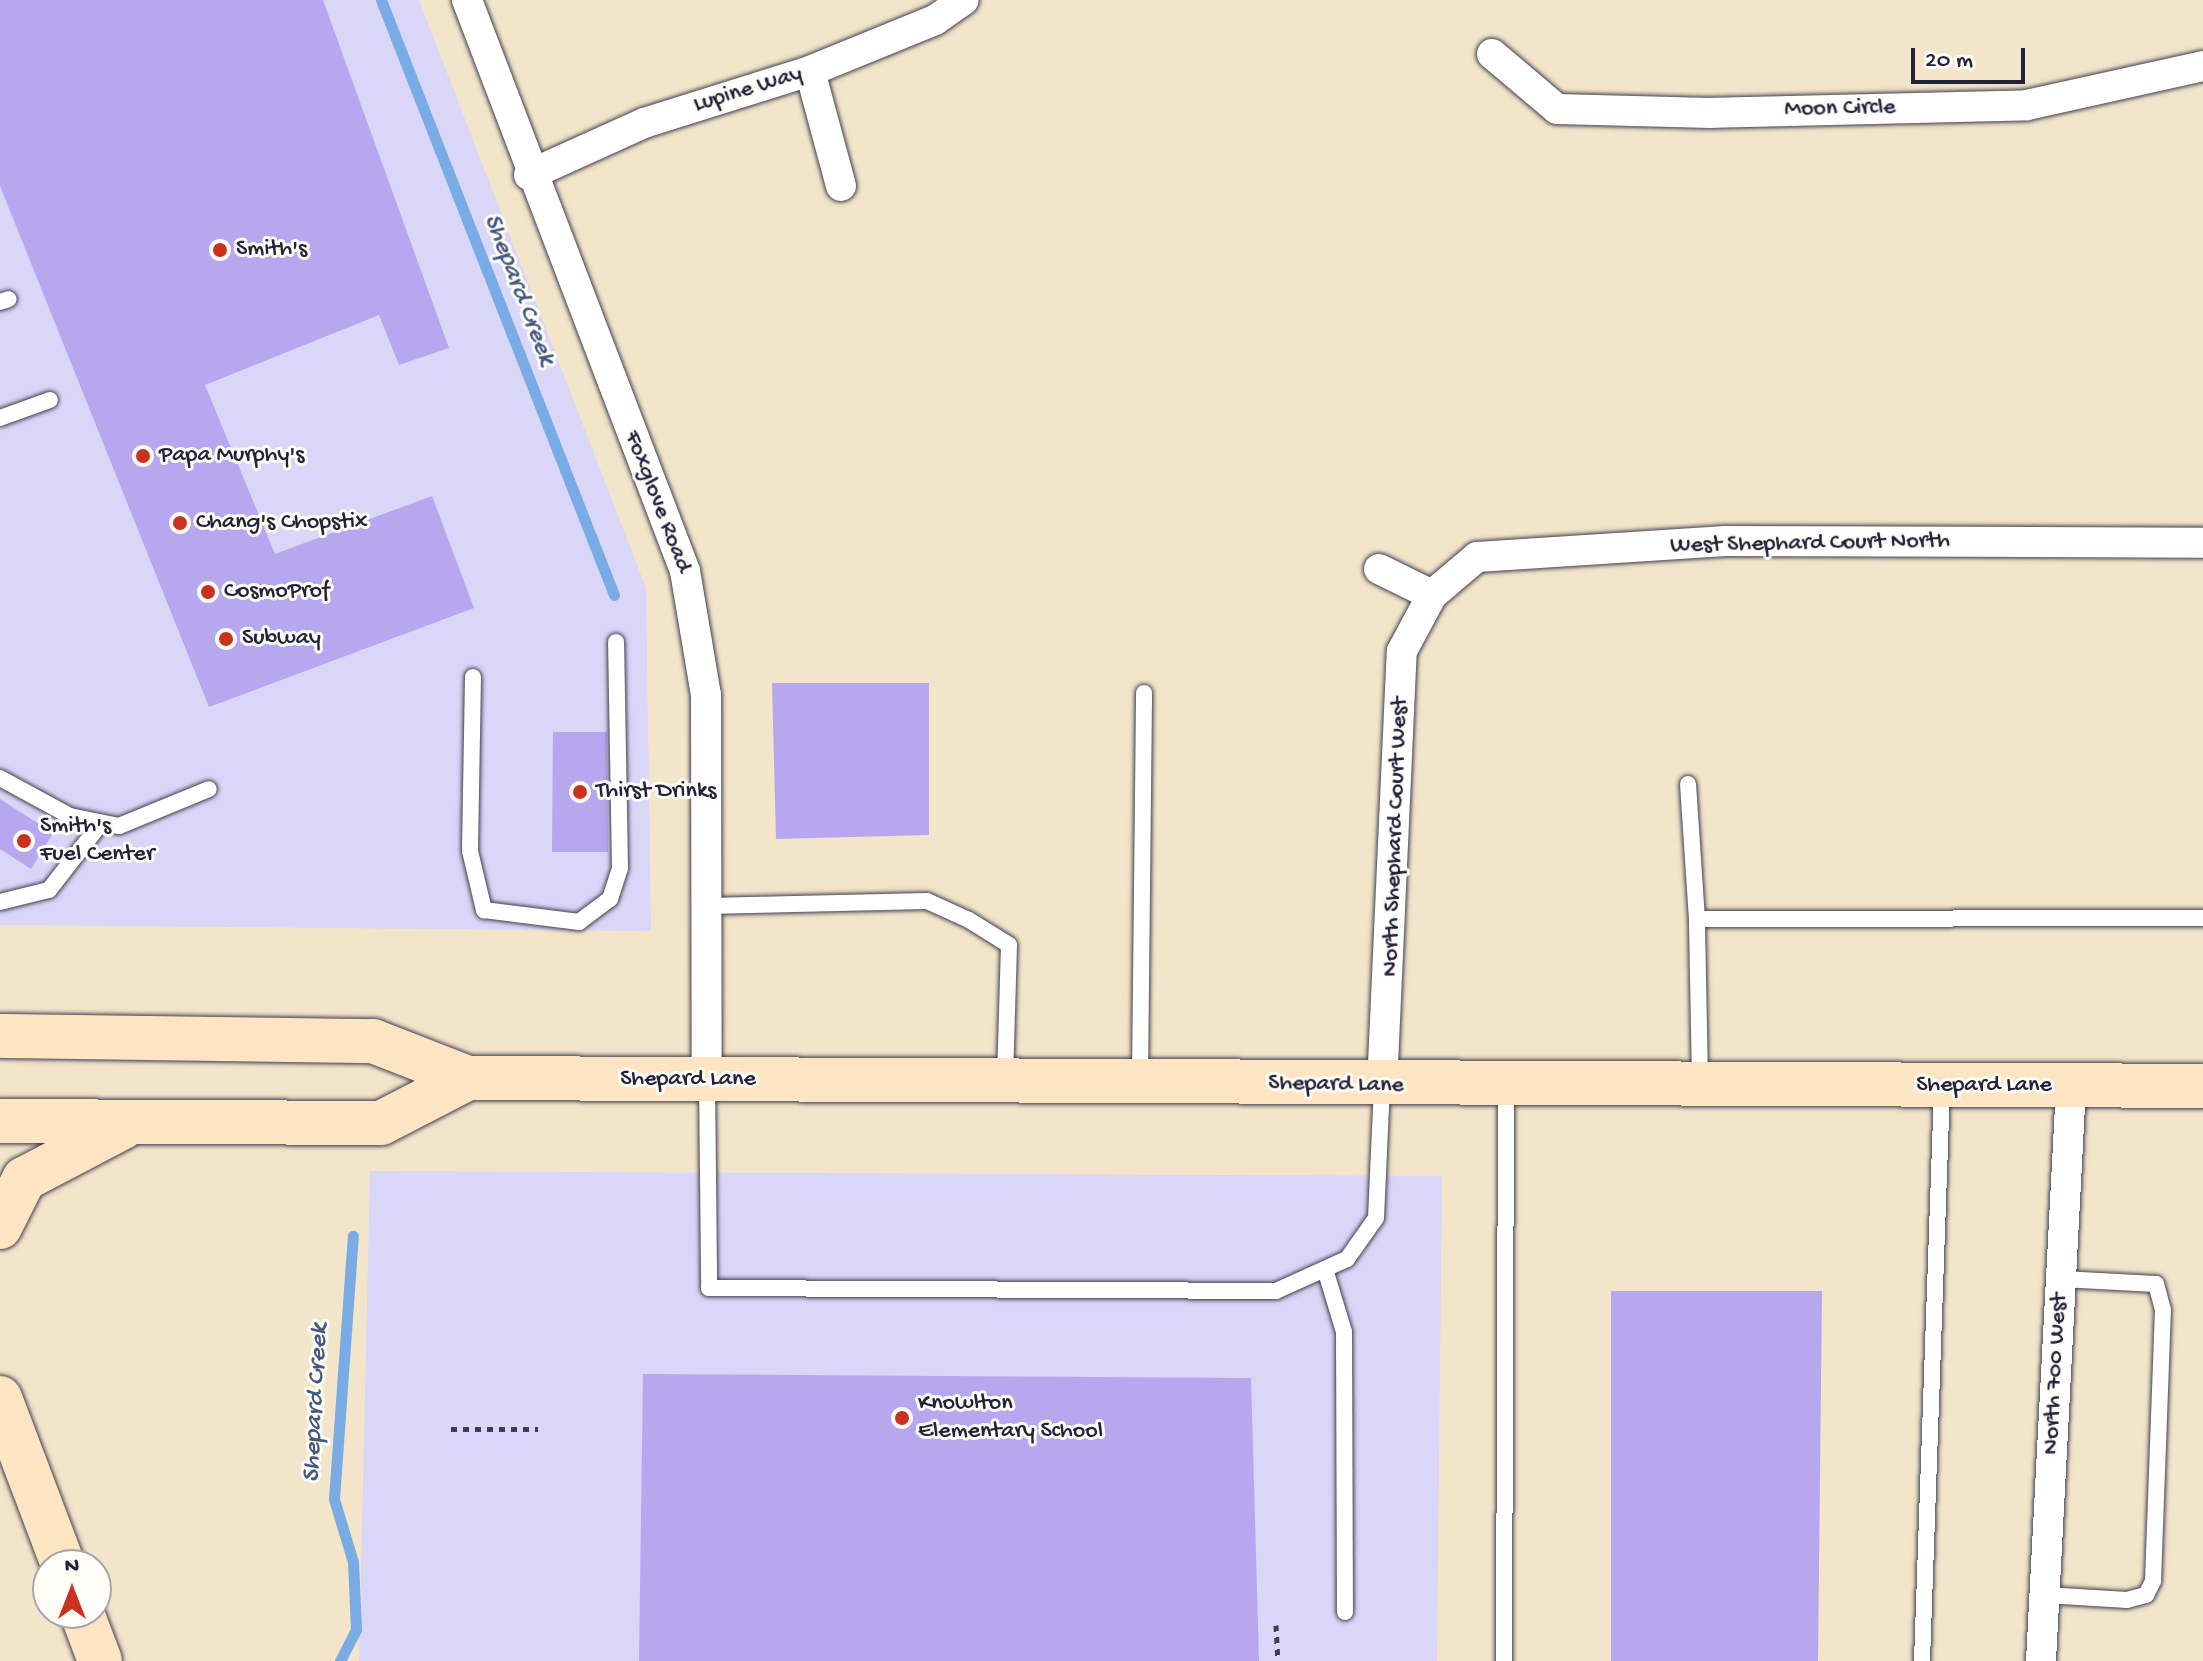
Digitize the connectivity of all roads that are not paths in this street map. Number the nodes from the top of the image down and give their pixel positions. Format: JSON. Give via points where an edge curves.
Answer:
{"nodes":[{"id":1,"x":467,"y":0,"type":"edge"},
{"id":2,"x":964,"y":0,"type":"edge"},
{"id":3,"x":1492,"y":54,"type":"dead end"},
{"id":4,"x":2203,"y":66,"type":"edge"},
{"id":5,"x":810,"y":71,"type":"junction"},
{"id":6,"x":529,"y":175,"type":"junction"},
{"id":7,"x":841,"y":186,"type":"dead end"},
{"id":8,"x":50,"y":400,"type":"dead end"},
{"id":9,"x":0,"y":418,"type":"edge"},
{"id":10,"x":2203,"y":543,"type":"edge"},
{"id":11,"x":1379,"y":569,"type":"dead end"},
{"id":12,"x":1432,"y":595,"type":"junction"},
{"id":13,"x":616,"y":642,"type":"dead end"},
{"id":14,"x":473,"y":677,"type":"dead end"},
{"id":15,"x":1144,"y":693,"type":"dead end"},
{"id":16,"x":0,"y":778,"type":"edge"},
{"id":17,"x":1688,"y":784,"type":"dead end"},
{"id":18,"x":209,"y":789,"type":"dead end"},
{"id":19,"x":101,"y":823,"type":"junction"},
{"id":20,"x":0,"y":902,"type":"edge"},
{"id":21,"x":707,"y":906,"type":"junction"},
{"id":22,"x":2203,"y":918,"type":"edge"},
{"id":23,"x":1697,"y":919,"type":"junction"},
{"id":24,"x":0,"y":1036,"type":"edge"},
{"id":25,"x":468,"y":1078,"type":"junction"},
{"id":26,"x":707,"y":1079,"type":"junction"},
{"id":27,"x":1005,"y":1083,"type":"junction"},
{"id":28,"x":1140,"y":1083,"type":"junction"},
{"id":29,"x":1382,"y":1086,"type":"junction"},
{"id":30,"x":1506,"y":1086,"type":"junction"},
{"id":31,"x":1700,"y":1086,"type":"junction"},
{"id":32,"x":1942,"y":1086,"type":"junction"},
{"id":33,"x":2071,"y":1086,"type":"junction"},
{"id":34,"x":2203,"y":1086,"type":"edge"},
{"id":35,"x":0,"y":1121,"type":"edge"},
{"id":36,"x":133,"y":1122,"type":"junction"},
{"id":37,"x":0,"y":1227,"type":"edge"},
{"id":38,"x":1325,"y":1269,"type":"junction"},
{"id":39,"x":2061,"y":1279,"type":"junction"},
{"id":40,"x":0,"y":1371,"type":"edge"},
{"id":41,"x":3,"y":1407,"type":"edge"},
{"id":42,"x":57,"y":1549,"type":"edge"},
{"id":43,"x":2045,"y":1595,"type":"junction"},
{"id":44,"x":1345,"y":1612,"type":"dead end"},
{"id":45,"x":88,"y":1629,"type":"edge"},
{"id":46,"x":100,"y":1661,"type":"edge"},
{"id":47,"x":1504,"y":1661,"type":"edge"},
{"id":48,"x":1922,"y":1661,"type":"edge"},
{"id":49,"x":2041,"y":1661,"type":"edge"}],
"edges":[{"from":1,"to":6,"type":"street","name":"Foxglove Road"},
{"from":2,"to":5,"type":"street","name":"Lupine Way","via":[[935,20]]},
{"from":3,"to":4,"type":"street","name":"Moon Circle","via":[[1557,109],[1710,113],[2027,105]]},
{"from":5,"to":6,"type":"street","name":"Lupine Way","via":[[644,123]]},
{"from":5,"to":7,"type":"street"},
{"from":6,"to":21,"type":"street","name":"Foxglove Road","via":[[685,571],[706,695]]},
{"from":8,"to":9,"type":"lane"},
{"from":10,"to":12,"type":"street","name":"West Shephard Court North","via":[[1725,541],[1538,552],[1477,557]]},
{"from":11,"to":12,"type":"street"},
{"from":12,"to":29,"type":"street","name":"North Shephard Court West","via":[[1402,651]]},
{"from":13,"to":14,"type":"lane","via":[[620,868],[610,899],[579,922],[538,922],[484,910],[470,851]]},
{"from":15,"to":28,"type":"lane"},
{"from":16,"to":19,"type":"lane","via":[[70,816]]},
{"from":17,"to":23,"type":"lane"},
{"from":18,"to":19,"type":"lane","via":[[119,826]]},
{"from":19,"to":20,"type":"lane","via":[[49,890]]},
{"from":21,"to":26,"type":"street","name":"Foxglove Road"},
{"from":21,"to":27,"type":"lane","via":[[927,901],[969,920],[1009,945]]},
{"from":22,"to":23,"type":"lane"},
{"from":23,"to":31,"type":"lane"},
{"from":24,"to":25,"type":"street","name":"Shepard Lane","via":[[373,1041]]},
{"from":25,"to":26,"type":"street","name":"Shepard Lane"},
{"from":25,"to":36,"type":"street","name":"Shepard Lane","via":[[381,1123]]},
{"from":26,"to":27,"type":"street","name":"Shepard Lane"},
{"from":26,"to":38,"type":"lane","via":[[709,1288],[1276,1291]]},
{"from":27,"to":28,"type":"street","name":"Shepard Lane"},
{"from":28,"to":29,"type":"street","name":"Shepard Lane"},
{"from":29,"to":30,"type":"street","name":"Shepard Lane"},
{"from":29,"to":38,"type":"lane","via":[[1376,1218],[1347,1259]]},
{"from":30,"to":31,"type":"street","name":"Shepard Lane"},
{"from":30,"to":47,"type":"lane"},
{"from":31,"to":32,"type":"street","name":"Shepard Lane"},
{"from":32,"to":33,"type":"street","name":"Shepard Lane"},
{"from":32,"to":48,"type":"lane"},
{"from":33,"to":34,"type":"street","name":"Shepard Lane"},
{"from":33,"to":39,"type":"street","name":"North 700 West"},
{"from":35,"to":36,"type":"street","name":"Shepard Lane"},
{"from":36,"to":37,"type":"street","via":[[24,1179]]},
{"from":38,"to":44,"type":"lane","via":[[1344,1332]]},
{"from":39,"to":43,"type":"street","name":"North 700 West"},
{"from":39,"to":43,"type":"lane","via":[[2156,1284],[2163,1310],[2153,1581],[2146,1595],[2127,1600]]},
{"from":40,"to":41,"type":"street"},
{"from":41,"to":42,"type":"street"},
{"from":43,"to":49,"type":"street","name":"North 700 West"},
{"from":45,"to":46,"type":"street"}]}
